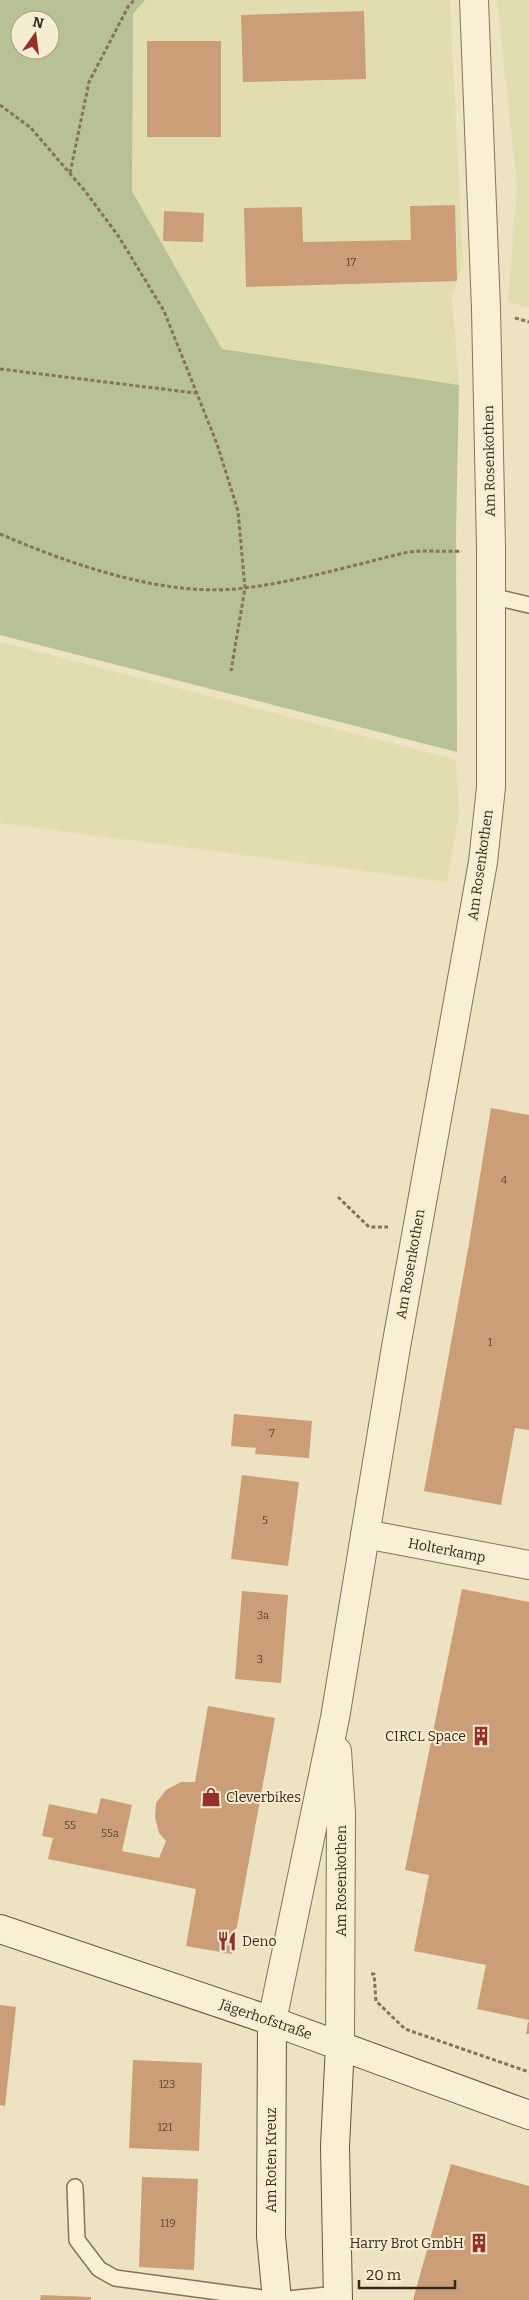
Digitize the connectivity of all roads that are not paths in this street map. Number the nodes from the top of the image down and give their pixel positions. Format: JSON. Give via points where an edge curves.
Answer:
{"nodes":[{"id":1,"x":474,"y":0,"type":"edge"},
{"id":2,"x":491,"y":596,"type":"junction"},
{"id":3,"x":529,"y":606,"type":"edge"},
{"id":4,"x":364,"y":1534,"type":"junction"},
{"id":5,"x":529,"y":1566,"type":"edge"},
{"id":6,"x":335,"y":1718,"type":"junction"},
{"id":7,"x":0,"y":1929,"type":"edge"},
{"id":8,"x":272,"y":2020,"type":"junction"},
{"id":9,"x":340,"y":2045,"type":"junction"},
{"id":10,"x":529,"y":2115,"type":"edge"},
{"id":11,"x":75,"y":2187,"type":"dead end"},
{"id":12,"x":338,"y":2297,"type":"edge"},
{"id":13,"x":277,"y":2300,"type":"edge"}],
"edges":[{"from":1,"to":2,"type":"street","name":"Am Rosenkothen","via":[[486,309]]},
{"from":2,"to":3,"type":"lane"},
{"from":2,"to":4,"type":"street","name":"Am Rosenkothen","via":[[491,787],[484,853]]},
{"from":4,"to":5,"type":"street","name":"Holterkamp"},
{"from":4,"to":6,"type":"street","name":"Am Rosenkothen"},
{"from":6,"to":8,"type":"street","name":"Am Rosenkothen"},
{"from":6,"to":9,"type":"street","name":"Am Rosenkothen","via":[[341,1813]]},
{"from":7,"to":8,"type":"street","name":"Jägerhofstraße"},
{"from":8,"to":9,"type":"street","name":"Jägerhofstraße"},
{"from":8,"to":13,"type":"street","name":"Am Roten Kreuz","via":[[271,2236]]},
{"from":9,"to":10,"type":"street","name":"Jägerhofstraße"},
{"from":9,"to":12,"type":"street","via":[[335,2146]]},
{"from":11,"to":13,"type":"lane","via":[[77,2240],[99,2269],[115,2278]]},
{"from":12,"to":13,"type":"lane"}]}
